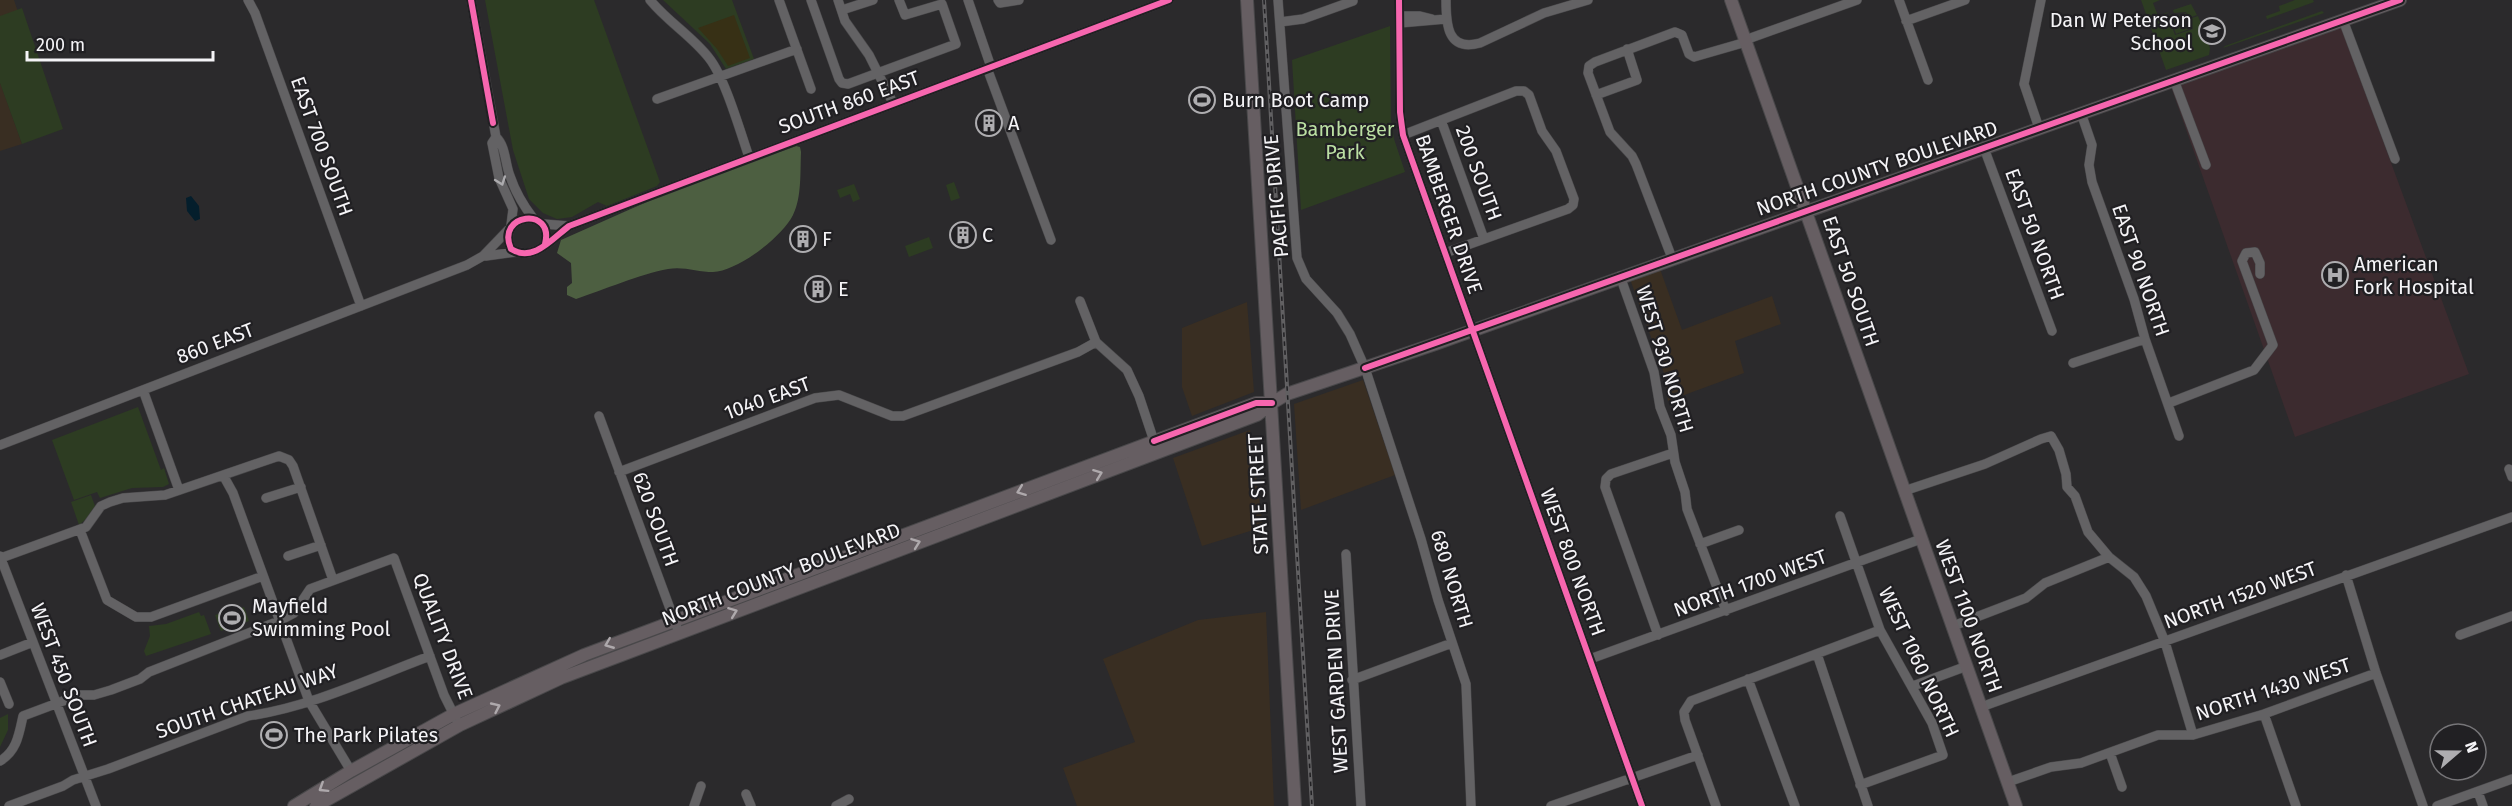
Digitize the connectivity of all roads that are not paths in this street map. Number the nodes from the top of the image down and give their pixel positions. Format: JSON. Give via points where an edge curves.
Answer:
{"nodes":[{"id":1,"x":248,"y":0,"type":"edge"},
{"id":2,"x":471,"y":0,"type":"edge"},
{"id":3,"x":650,"y":0,"type":"edge"},
{"id":4,"x":779,"y":0,"type":"edge"},
{"id":5,"x":811,"y":0,"type":"edge"},
{"id":6,"x":838,"y":0,"type":"edge"},
{"id":7,"x":873,"y":0,"type":"edge"},
{"id":8,"x":899,"y":0,"type":"edge"},
{"id":9,"x":968,"y":0,"type":"edge"},
{"id":10,"x":1019,"y":0,"type":"edge"},
{"id":11,"x":1247,"y":0,"type":"edge"},
{"id":12,"x":1278,"y":0,"type":"edge"},
{"id":13,"x":1353,"y":0,"type":"edge"},
{"id":14,"x":1399,"y":0,"type":"edge"},
{"id":15,"x":1446,"y":0,"type":"edge"},
{"id":16,"x":1588,"y":0,"type":"edge"},
{"id":17,"x":1731,"y":0,"type":"edge"},
{"id":18,"x":1857,"y":0,"type":"edge"},
{"id":19,"x":1899,"y":0,"type":"edge"},
{"id":20,"x":1965,"y":0,"type":"edge"},
{"id":21,"x":2041,"y":0,"type":"edge"},
{"id":22,"x":2400,"y":0,"type":"edge"},
{"id":23,"x":1166,"y":1,"type":"edge"},
{"id":24,"x":999,"y":2,"type":"edge"},
{"id":25,"x":2379,"y":4,"type":"edge"},
{"id":26,"x":842,"y":10,"type":"junction"},
{"id":27,"x":1446,"y":19,"type":"junction"},
{"id":28,"x":1400,"y":20,"type":"junction"},
{"id":29,"x":2343,"y":20,"type":"junction"},
{"id":30,"x":1906,"y":21,"type":"junction"},
{"id":31,"x":1280,"y":22,"type":"junction"},
{"id":32,"x":1746,"y":41,"type":"junction"},
{"id":33,"x":797,"y":49,"type":"junction"},
{"id":34,"x":1627,"y":50,"type":"junction"},
{"id":35,"x":989,"y":67,"type":"junction"},
{"id":36,"x":879,"y":73,"type":"junction"},
{"id":37,"x":719,"y":76,"type":"junction"},
{"id":38,"x":1928,"y":80,"type":"dead end"},
{"id":39,"x":2174,"y":80,"type":"junction"},
{"id":40,"x":811,"y":89,"type":"dead end"},
{"id":41,"x":1596,"y":95,"type":"junction"},
{"id":42,"x":657,"y":99,"type":"dead end"},
{"id":43,"x":893,"y":103,"type":"junction"},
{"id":44,"x":2081,"y":113,"type":"junction"},
{"id":45,"x":1441,"y":120,"type":"junction"},
{"id":46,"x":2039,"y":128,"type":"junction"},
{"id":47,"x":1403,"y":135,"type":"junction"},
{"id":48,"x":496,"y":137,"type":"junction"},
{"id":49,"x":1984,"y":148,"type":"junction"},
{"id":50,"x":749,"y":157,"type":"junction"},
{"id":51,"x":2395,"y":159,"type":"dead end"},
{"id":52,"x":2206,"y":165,"type":"dead end"},
{"id":53,"x":1806,"y":210,"type":"junction"},
{"id":54,"x":533,"y":218,"type":"junction"},
{"id":55,"x":544,"y":224,"type":"junction"},
{"id":56,"x":569,"y":225,"type":"junction"},
{"id":57,"x":510,"y":227,"type":"junction"},
{"id":58,"x":1484,"y":239,"type":"junction"},
{"id":59,"x":1051,"y":240,"type":"dead end"},
{"id":60,"x":545,"y":244,"type":"junction"},
{"id":61,"x":516,"y":252,"type":"junction"},
{"id":62,"x":1445,"y":253,"type":"junction"},
{"id":63,"x":483,"y":256,"type":"junction"},
{"id":64,"x":1672,"y":258,"type":"junction"},
{"id":65,"x":2260,"y":274,"type":"dead end"},
{"id":66,"x":1620,"y":276,"type":"junction"},
{"id":67,"x":1080,"y":301,"type":"dead end"},
{"id":68,"x":360,"y":306,"type":"junction"},
{"id":69,"x":1472,"y":330,"type":"junction"},
{"id":70,"x":2052,"y":331,"type":"dead end"},
{"id":71,"x":2145,"y":339,"type":"junction"},
{"id":72,"x":1096,"y":342,"type":"junction"},
{"id":73,"x":2073,"y":363,"type":"dead end"},
{"id":74,"x":1365,"y":368,"type":"junction"},
{"id":75,"x":143,"y":390,"type":"junction"},
{"id":76,"x":1272,"y":402,"type":"junction"},
{"id":77,"x":2169,"y":403,"type":"junction"},
{"id":78,"x":599,"y":416,"type":"dead end"},
{"id":79,"x":2179,"y":435,"type":"dead end"},
{"id":80,"x":1886,"y":439,"type":"joint"},
{"id":81,"x":1154,"y":441,"type":"junction"},
{"id":82,"x":0,"y":445,"type":"edge"},
{"id":83,"x":1673,"y":453,"type":"junction"},
{"id":84,"x":619,"y":471,"type":"junction"},
{"id":85,"x":223,"y":475,"type":"junction"},
{"id":86,"x":301,"y":487,"type":"junction"},
{"id":87,"x":179,"y":490,"type":"junction"},
{"id":88,"x":1904,"y":491,"type":"junction"},
{"id":89,"x":266,"y":498,"type":"dead end"},
{"id":90,"x":1840,"y":516,"type":"dead end"},
{"id":91,"x":2512,"y":517,"type":"edge"},
{"id":92,"x":80,"y":530,"type":"junction"},
{"id":93,"x":1739,"y":530,"type":"dead end"},
{"id":94,"x":1921,"y":539,"type":"junction"},
{"id":95,"x":1700,"y":543,"type":"junction"},
{"id":96,"x":321,"y":545,"type":"junction"},
{"id":97,"x":1346,"y":554,"type":"dead end"},
{"id":98,"x":288,"y":556,"type":"dead end"},
{"id":99,"x":0,"y":557,"type":"edge"},
{"id":100,"x":2109,"y":557,"type":"junction"},
{"id":101,"x":1856,"y":563,"type":"junction"},
{"id":102,"x":2346,"y":575,"type":"junction"},
{"id":103,"x":263,"y":576,"type":"junction"},
{"id":104,"x":333,"y":580,"type":"junction"},
{"id":105,"x":1726,"y":611,"type":"junction"},
{"id":106,"x":2512,"y":616,"type":"edge"},
{"id":107,"x":279,"y":621,"type":"junction"},
{"id":108,"x":669,"y":621,"type":"junction"},
{"id":109,"x":1953,"y":626,"type":"junction"},
{"id":110,"x":1880,"y":630,"type":"junction"},
{"id":111,"x":679,"y":633,"type":"junction"},
{"id":112,"x":1658,"y":635,"type":"junction"},
{"id":113,"x":2460,"y":635,"type":"dead end"},
{"id":114,"x":33,"y":642,"type":"junction"},
{"id":115,"x":2165,"y":642,"type":"junction"},
{"id":116,"x":1452,"y":643,"type":"junction"},
{"id":117,"x":1817,"y":654,"type":"junction"},
{"id":118,"x":0,"y":655,"type":"edge"},
{"id":119,"x":430,"y":656,"type":"junction"},
{"id":120,"x":1590,"y":659,"type":"junction"},
{"id":121,"x":1967,"y":666,"type":"junction"},
{"id":122,"x":2376,"y":673,"type":"junction"},
{"id":123,"x":1748,"y":679,"type":"junction"},
{"id":124,"x":1353,"y":680,"type":"junction"},
{"id":125,"x":1913,"y":686,"type":"junction"},
{"id":126,"x":1,"y":687,"type":"edge"},
{"id":127,"x":309,"y":702,"type":"junction"},
{"id":128,"x":57,"y":703,"type":"junction"},
{"id":129,"x":9,"y":704,"type":"dead end"},
{"id":130,"x":1981,"y":707,"type":"junction"},
{"id":131,"x":2264,"y":714,"type":"junction"},
{"id":132,"x":457,"y":720,"type":"junction"},
{"id":133,"x":2193,"y":735,"type":"junction"},
{"id":134,"x":2110,"y":753,"type":"junction"},
{"id":135,"x":1698,"y":755,"type":"junction"},
{"id":136,"x":0,"y":762,"type":"edge"},
{"id":137,"x":351,"y":771,"type":"junction"},
{"id":138,"x":84,"y":776,"type":"junction"},
{"id":139,"x":1632,"y":777,"type":"junction"},
{"id":140,"x":2512,"y":779,"type":"edge"},
{"id":141,"x":2008,"y":782,"type":"junction"},
{"id":142,"x":1860,"y":784,"type":"junction"},
{"id":143,"x":701,"y":786,"type":"dead end"},
{"id":144,"x":2122,"y":787,"type":"dead end"},
{"id":145,"x":2478,"y":792,"type":"junction"},
{"id":146,"x":746,"y":794,"type":"dead end"},
{"id":147,"x":849,"y":799,"type":"dead end"},
{"id":148,"x":9,"y":806,"type":"edge"},
{"id":149,"x":96,"y":806,"type":"edge"},
{"id":150,"x":294,"y":806,"type":"edge"},
{"id":151,"x":316,"y":806,"type":"edge"},
{"id":152,"x":694,"y":806,"type":"edge"},
{"id":153,"x":751,"y":806,"type":"edge"},
{"id":154,"x":836,"y":806,"type":"edge"},
{"id":155,"x":1295,"y":806,"type":"edge"},
{"id":156,"x":1361,"y":806,"type":"edge"},
{"id":157,"x":1471,"y":806,"type":"edge"},
{"id":158,"x":1551,"y":806,"type":"edge"},
{"id":159,"x":1642,"y":806,"type":"edge"},
{"id":160,"x":1716,"y":806,"type":"edge"},
{"id":161,"x":1795,"y":806,"type":"edge"},
{"id":162,"x":1868,"y":806,"type":"edge"},
{"id":163,"x":2016,"y":806,"type":"edge"},
{"id":164,"x":2296,"y":806,"type":"edge"},
{"id":165,"x":2423,"y":806,"type":"edge"},
{"id":166,"x":2437,"y":806,"type":"edge"},
{"id":167,"x":2483,"y":806,"type":"edge"}],
"edges":[{"from":1,"to":68,"type":"street","name":"EAST 700 SOUTH"},
{"from":2,"to":48,"type":"street"},
{"from":3,"to":37,"type":"street","via":[[698,45]]},
{"from":4,"to":33,"type":"street"},
{"from":5,"to":36,"type":"street","via":[[842,83]]},
{"from":6,"to":26,"type":"street"},
{"from":7,"to":26,"type":"street"},
{"from":8,"to":36,"type":"street","via":[[905,15],[942,4],[956,44]]},
{"from":9,"to":35,"type":"street"},
{"from":10,"to":24,"type":"street"},
{"from":11,"to":76,"type":"main road","name":"STATE STREET"},
{"from":12,"to":31,"type":"street","name":"PACIFIC DRIVE"},
{"from":13,"to":31,"type":"street","via":[[1303,20]]},
{"from":14,"to":28,"type":"street","name":"BAMBERGER DRIVE"},
{"from":15,"to":27,"type":"street"},
{"from":16,"to":27,"type":"street","via":[[1544,14],[1474,45],[1457,41],[1447,28]]},
{"from":17,"to":32,"type":"main road","name":"EAST 50 SOUTH"},
{"from":18,"to":32,"type":"street"},
{"from":19,"to":30,"type":"street"},
{"from":20,"to":30,"type":"street"},
{"from":21,"to":46,"type":"street","via":[[2024,84]]},
{"from":22,"to":25,"type":"main road","name":"NORTH COUNTY BOULEVARD"},
{"from":23,"to":35,"type":"street","name":"SOUTH 860 EAST"},
{"from":25,"to":29,"type":"main road","name":"NORTH COUNTY BOULEVARD"},
{"from":26,"to":36,"type":"street"},
{"from":27,"to":28,"type":"street","via":[[1420,23]]},
{"from":28,"to":47,"type":"street","name":"BAMBERGER DRIVE"},
{"from":29,"to":39,"type":"main road","name":"NORTH COUNTY BOULEVARD"},
{"from":29,"to":51,"type":"street"},
{"from":30,"to":38,"type":"street"},
{"from":31,"to":74,"type":"street","name":"PACIFIC DRIVE","via":[[1297,258],[1306,279],[1343,320]]},
{"from":32,"to":34,"type":"street","via":[[1694,57],[1678,32]]},
{"from":32,"to":53,"type":"main road","name":"EAST 50 SOUTH"},
{"from":33,"to":37,"type":"street"},
{"from":33,"to":40,"type":"street"},
{"from":34,"to":41,"type":"street","via":[[1589,66]]},
{"from":34,"to":41,"type":"street","via":[[1637,80]]},
{"from":35,"to":43,"type":"street","name":"SOUTH 860 EAST"},
{"from":35,"to":59,"type":"street"},
{"from":36,"to":43,"type":"street"},
{"from":37,"to":42,"type":"street"},
{"from":37,"to":50,"type":"street"},
{"from":39,"to":44,"type":"main road","name":"NORTH COUNTY BOULEVARD"},
{"from":39,"to":52,"type":"street"},
{"from":41,"to":64,"type":"street","via":[[1610,132],[1636,164]]},
{"from":43,"to":50,"type":"street","name":"SOUTH 860 EAST"},
{"from":44,"to":46,"type":"main road","name":"NORTH COUNTY BOULEVARD"},
{"from":44,"to":71,"type":"street","name":"EAST 90 NORTH","via":[[2092,145],[2092,182]]},
{"from":45,"to":47,"type":"street"},
{"from":45,"to":58,"type":"street","name":"200 SOUTH"},
{"from":45,"to":58,"type":"street","via":[[1524,91],[1556,151],[1574,199],[1568,209]]},
{"from":46,"to":49,"type":"main road","name":"NORTH COUNTY BOULEVARD"},
{"from":47,"to":62,"type":"street","name":"BAMBERGER DRIVE"},
{"from":48,"to":54,"type":"street","via":[[501,141],[516,192]]},
{"from":48,"to":57,"type":"street","one_way":true,"via":[[492,143],[499,178],[513,208]]},
{"from":49,"to":53,"type":"main road","name":"NORTH COUNTY BOULEVARD"},
{"from":49,"to":70,"type":"street","name":"EAST 50 NORTH"},
{"from":50,"to":56,"type":"street","name":"SOUTH 860 EAST"},
{"from":53,"to":64,"type":"main road","name":"NORTH COUNTY BOULEVARD"},
{"from":53,"to":80,"type":"main road","name":"EAST 50 SOUTH"},
{"from":54,"to":55,"type":"street"},
{"from":54,"to":57,"type":"street"},
{"from":55,"to":56,"type":"street","name":"SOUTH 860 EAST"},
{"from":55,"to":60,"type":"street"},
{"from":56,"to":60,"type":"street","name":"SOUTH 860 EAST"},
{"from":57,"to":61,"type":"street","via":[[508,242]]},
{"from":57,"to":63,"type":"street"},
{"from":58,"to":62,"type":"street"},
{"from":60,"to":61,"type":"street","via":[[533,253]]},
{"from":61,"to":63,"type":"street"},
{"from":62,"to":69,"type":"street","name":"BAMBERGER DRIVE"},
{"from":63,"to":68,"type":"street","name":"860 EAST"},
{"from":64,"to":66,"type":"main road","name":"NORTH COUNTY BOULEVARD"},
{"from":65,"to":77,"type":"street","via":[[2255,252],[2246,253],[2242,261],[2273,345],[2254,370]]},
{"from":66,"to":69,"type":"main road","name":"NORTH COUNTY BOULEVARD"},
{"from":66,"to":83,"type":"street","name":"WEST 930 NORTH","via":[[1654,372]]},
{"from":67,"to":72,"type":"street"},
{"from":68,"to":75,"type":"street","name":"860 EAST"},
{"from":69,"to":74,"type":"main road","name":"NORTH COUNTY BOULEVARD"},
{"from":69,"to":120,"type":"street","name":"WEST 800 NORTH"},
{"from":71,"to":73,"type":"street"},
{"from":71,"to":77,"type":"street","name":"EAST 90 NORTH"},
{"from":72,"to":81,"type":"street","via":[[1127,370]]},
{"from":72,"to":84,"type":"street","name":"1040 EAST","via":[[903,416],[892,416],[839,396],[815,398]]},
{"from":74,"to":76,"type":"main road","name":"NORTH COUNTY BOULEVARD"},
{"from":74,"to":116,"type":"street","name":"680 NORTH"},
{"from":75,"to":82,"type":"street","name":"860 EAST"},
{"from":75,"to":87,"type":"street"},
{"from":76,"to":81,"type":"main road","name":"NORTH COUNTY BOULEVARD","via":[[1256,403]]},
{"from":111,"to":76,"type":"main road","name":"NORTH COUNTY BOULEVARD","one_way":true,"via":[[1256,416]]},
{"from":76,"to":155,"type":"main road","name":"STATE STREET"},
{"from":77,"to":79,"type":"street","name":"EAST 90 NORTH"},
{"from":78,"to":84,"type":"street","name":"620 SOUTH"},
{"from":80,"to":88,"type":"main road","name":"WEST 1100 NORTH"},
{"from":81,"to":108,"type":"main road","name":"NORTH COUNTY BOULEVARD","one_way":true},
{"from":83,"to":95,"type":"street","name":"WEST 930 NORTH"},
{"from":83,"to":112,"type":"street","via":[[1611,474],[1605,487]]},
{"from":84,"to":108,"type":"street","name":"620 SOUTH"},
{"from":85,"to":86,"type":"street","via":[[279,456],[289,460]]},
{"from":85,"to":87,"type":"street"},
{"from":85,"to":103,"type":"street"},
{"from":86,"to":89,"type":"street"},
{"from":86,"to":96,"type":"street"},
{"from":87,"to":92,"type":"street","via":[[123,498],[101,506]]},
{"from":88,"to":94,"type":"main road","name":"WEST 1100 NORTH"},
{"from":88,"to":100,"type":"street","via":[[1985,464],[2051,436],[2059,450],[2067,487],[2075,496],[2088,532]]},
{"from":90,"to":101,"type":"street","name":"WEST 1060 NORTH"},
{"from":91,"to":102,"type":"street","name":"NORTH 1520 WEST"},
{"from":92,"to":99,"type":"street"},
{"from":92,"to":103,"type":"street","via":[[105,596],[136,617],[151,617]]},
{"from":93,"to":95,"type":"street"},
{"from":94,"to":101,"type":"street","name":"NORTH 1700 WEST"},
{"from":94,"to":109,"type":"main road","name":"WEST 1100 NORTH"},
{"from":95,"to":105,"type":"street","name":"WEST 930 NORTH"},
{"from":96,"to":98,"type":"street"},
{"from":96,"to":104,"type":"street"},
{"from":97,"to":124,"type":"street","name":"WEST GARDEN DRIVE"},
{"from":99,"to":114,"type":"street","name":"WEST 450 SOUTH"},
{"from":100,"to":109,"type":"street","via":[[2045,583],[2026,598]]},
{"from":100,"to":115,"type":"street","via":[[2134,577]]},
{"from":101,"to":105,"type":"street","name":"NORTH 1700 WEST"},
{"from":101,"to":110,"type":"street","name":"WEST 1060 NORTH"},
{"from":102,"to":115,"type":"street","name":"NORTH 1520 WEST"},
{"from":102,"to":122,"type":"street"},
{"from":103,"to":107,"type":"street"},
{"from":104,"to":107,"type":"street","via":[[310,589],[294,613]]},
{"from":104,"to":119,"type":"street","name":"QUALITY DRIVE","via":[[394,558]]},
{"from":105,"to":112,"type":"street","name":"NORTH 1700 WEST"},
{"from":106,"to":113,"type":"street"},
{"from":107,"to":127,"type":"street"},
{"from":107,"to":128,"type":"street","via":[[111,690]]},
{"from":108,"to":111,"type":"street","name":"620 SOUTH"},
{"from":108,"to":132,"type":"main road","name":"NORTH COUNTY BOULEVARD","one_way":true,"via":[[584,655]]},
{"from":109,"to":121,"type":"main road","name":"WEST 1100 NORTH"},
{"from":110,"to":117,"type":"street"},
{"from":110,"to":125,"type":"street","name":"WEST 1060 NORTH"},
{"from":132,"to":111,"type":"main road","name":"NORTH COUNTY BOULEVARD","one_way":true},
{"from":112,"to":120,"type":"street","name":"NORTH 1700 WEST"},
{"from":114,"to":118,"type":"street"},
{"from":114,"to":128,"type":"street","name":"WEST 450 SOUTH"},
{"from":115,"to":130,"type":"street","name":"NORTH 1520 WEST"},
{"from":115,"to":133,"type":"street"},
{"from":116,"to":124,"type":"street"},
{"from":116,"to":157,"type":"street","name":"680 NORTH","via":[[1466,684]]},
{"from":117,"to":123,"type":"street"},
{"from":117,"to":142,"type":"street"},
{"from":119,"to":127,"type":"street","name":"SOUTH CHATEAU WAY"},
{"from":119,"to":132,"type":"street","name":"QUALITY DRIVE"},
{"from":120,"to":139,"type":"street","name":"WEST 800 NORTH"},
{"from":121,"to":125,"type":"street"},
{"from":121,"to":130,"type":"main road","name":"WEST 1100 NORTH"},
{"from":122,"to":131,"type":"street","name":"NORTH 1430 WEST"},
{"from":122,"to":165,"type":"street"},
{"from":123,"to":135,"type":"street","via":[[1699,698],[1684,712]]},
{"from":123,"to":161,"type":"street"},
{"from":124,"to":156,"type":"street","name":"WEST GARDEN DRIVE"},
{"from":125,"to":142,"type":"street","name":"WEST 1060 NORTH","via":[[1943,755]]},
{"from":126,"to":129,"type":"street"},
{"from":127,"to":137,"type":"street"},
{"from":127,"to":138,"type":"street","name":"SOUTH CHATEAU WAY","via":[[248,716]]},
{"from":128,"to":136,"type":"street","via":[[22,716],[15,746]]},
{"from":128,"to":138,"type":"street","name":"WEST 450 SOUTH"},
{"from":130,"to":141,"type":"main road","name":"WEST 1100 NORTH"},
{"from":131,"to":133,"type":"street","name":"NORTH 1430 WEST"},
{"from":131,"to":164,"type":"street"},
{"from":132,"to":137,"type":"main road","name":"NORTH COUNTY BOULEVARD"},
{"from":132,"to":151,"type":"main road","name":"NORTH COUNTY BOULEVARD"},
{"from":133,"to":134,"type":"street","name":"NORTH 1430 WEST","via":[[2158,735]]},
{"from":134,"to":141,"type":"street","name":"NORTH 1430 WEST"},
{"from":134,"to":144,"type":"street"},
{"from":135,"to":139,"type":"street"},
{"from":135,"to":160,"type":"street"},
{"from":137,"to":150,"type":"main road","name":"NORTH COUNTY BOULEVARD","one_way":true},
{"from":138,"to":148,"type":"street","name":"SOUTH CHATEAU WAY"},
{"from":138,"to":149,"type":"street","name":"WEST 450 SOUTH"},
{"from":139,"to":158,"type":"street"},
{"from":139,"to":159,"type":"street","name":"WEST 800 NORTH"},
{"from":140,"to":145,"type":"street"},
{"from":141,"to":163,"type":"main road","name":"WEST 1100 NORTH"},
{"from":142,"to":162,"type":"street"},
{"from":143,"to":152,"type":"street"},
{"from":145,"to":166,"type":"street"},
{"from":145,"to":167,"type":"street"},
{"from":146,"to":153,"type":"street"},
{"from":147,"to":154,"type":"street"}]}
